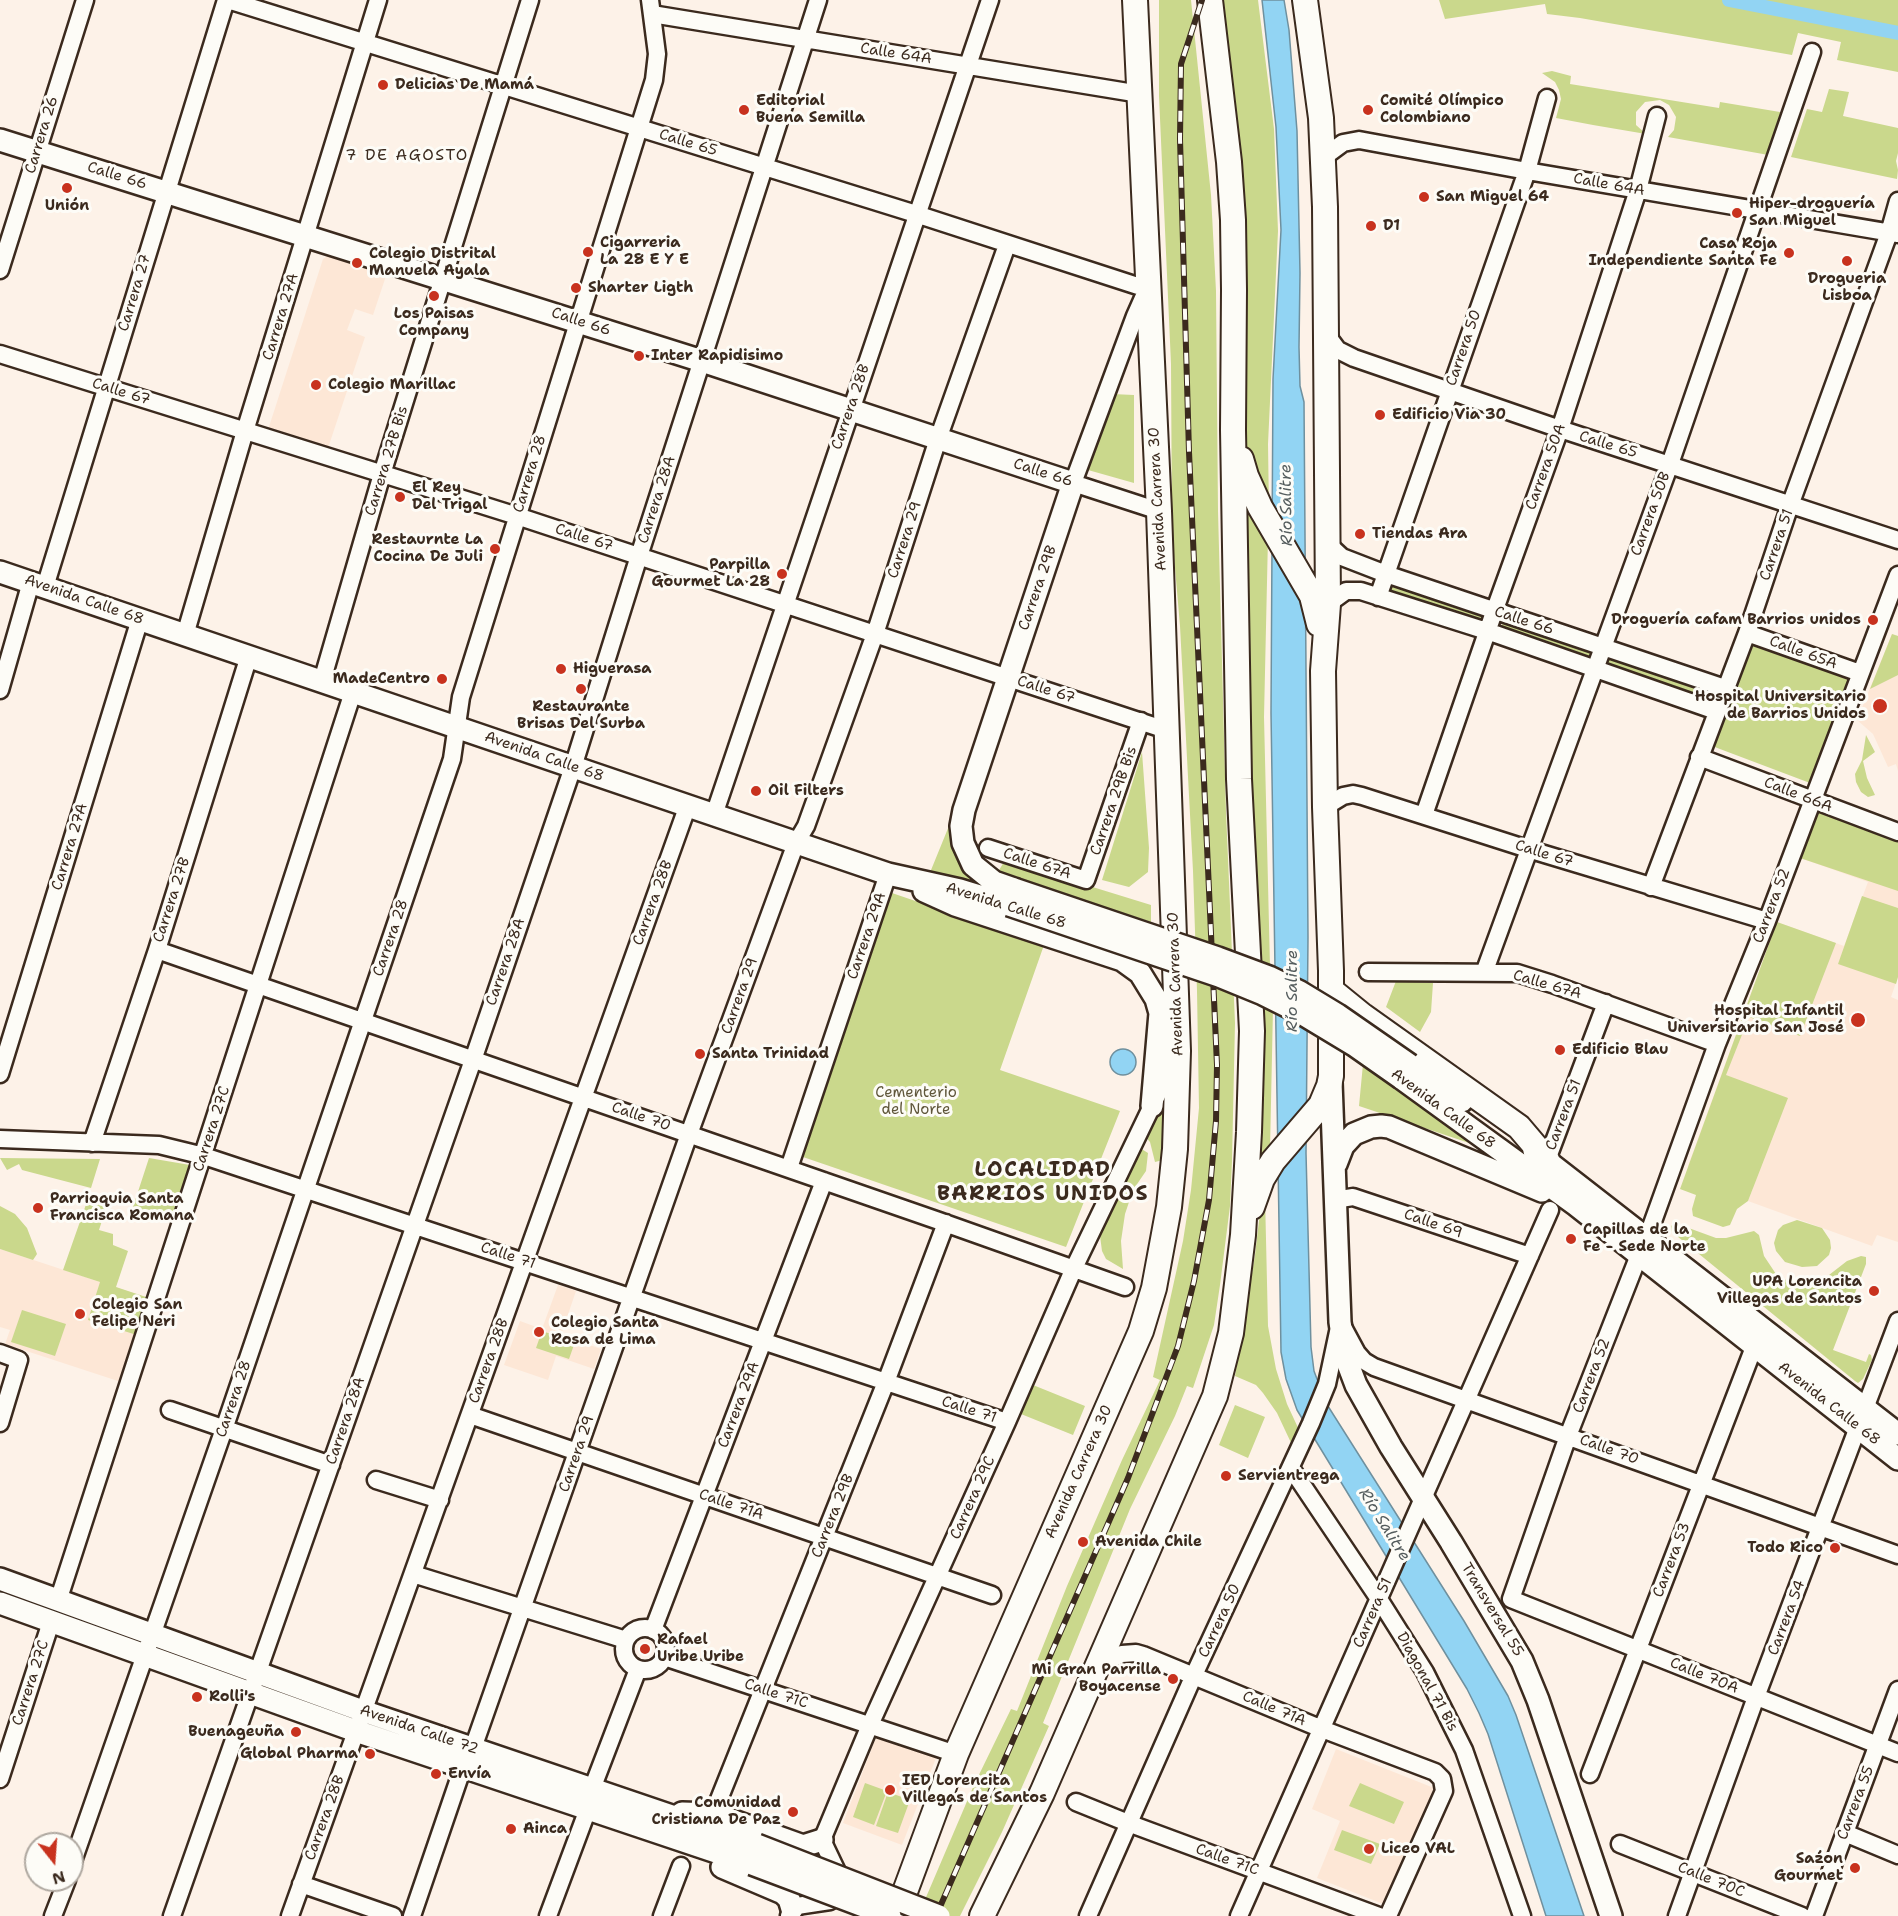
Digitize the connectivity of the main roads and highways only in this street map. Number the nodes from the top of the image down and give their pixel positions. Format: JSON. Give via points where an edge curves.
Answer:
{"nodes":[{"id":1,"x":1135,"y":0,"type":"edge"},
{"id":2,"x":1210,"y":0,"type":"edge"},
{"id":3,"x":1305,"y":0,"type":"edge"},
{"id":4,"x":0,"y":140,"type":"edge"},
{"id":5,"x":1233,"y":430,"type":"junction"},
{"id":6,"x":1073,"y":483,"type":"joint"},
{"id":7,"x":0,"y":572,"type":"edge"},
{"id":8,"x":1323,"y":671,"type":"junction"},
{"id":9,"x":888,"y":874,"type":"junction"},
{"id":10,"x":1006,"y":892,"type":"junction"},
{"id":11,"x":1331,"y":990,"type":"junction"},
{"id":12,"x":1405,"y":1071,"type":"junction"},
{"id":13,"x":1331,"y":1076,"type":"junction"},
{"id":14,"x":1152,"y":1106,"type":"road end"},
{"id":15,"x":1547,"y":1160,"type":"junction"},
{"id":16,"x":1333,"y":1174,"type":"junction"},
{"id":17,"x":1576,"y":1205,"type":"junction"},
{"id":18,"x":1243,"y":1235,"type":"junction"},
{"id":19,"x":1643,"y":1247,"type":"junction"},
{"id":20,"x":1862,"y":1418,"type":"junction"},
{"id":21,"x":1898,"y":1434,"type":"edge"},
{"id":22,"x":1898,"y":1459,"type":"edge"},
{"id":23,"x":0,"y":1580,"type":"edge"},
{"id":24,"x":0,"y":1603,"type":"edge"},
{"id":25,"x":468,"y":1757,"type":"junction"},
{"id":26,"x":590,"y":1799,"type":"junction"},
{"id":27,"x":663,"y":1813,"type":"junction"},
{"id":28,"x":673,"y":1837,"type":"junction"},
{"id":29,"x":822,"y":1840,"type":"road end"},
{"id":30,"x":754,"y":1854,"type":"junction"},
{"id":31,"x":790,"y":1912,"type":"edge"},
{"id":32,"x":890,"y":1916,"type":"edge"},
{"id":33,"x":896,"y":1916,"type":"edge"},
{"id":34,"x":939,"y":1916,"type":"edge"},
{"id":35,"x":982,"y":1916,"type":"edge"},
{"id":36,"x":1611,"y":1916,"type":"edge"}],
"edges":[{"from":1,"to":33,"type":"highway","name":"Avenida Carrera 30","via":[[1159,511],[1178,1051],[1169,1208],[1145,1318],[956,1754]]},
{"from":2,"to":5,"type":"highway","via":[[1233,220]]},
{"from":3,"to":8,"type":"highway","via":[[1324,157],[1328,604]]},
{"from":4,"to":6,"type":"main road","name":"Calle 66","via":[[578,321]]},
{"from":5,"to":8,"type":"highway","via":[[1252,492],[1309,589],[1318,615]]},
{"from":5,"to":18,"type":"highway","via":[[1239,778],[1252,1031]]},
{"from":6,"to":10,"type":"main road","name":"Carrera 29B","via":[[961,826],[963,843],[973,865]]},
{"from":7,"to":9,"type":"main road","name":"Avenida Calle 68"},
{"from":8,"to":11,"type":"highway"},
{"from":9,"to":10,"type":"main road","name":"Avenida Calle 68","via":[[960,890]]},
{"from":9,"to":14,"type":"main road","via":[[955,905],[1131,965],[1152,991],[1160,1013]]},
{"from":10,"to":12,"type":"main road","name":"Avenida Calle 68","bridge":true,"via":[[1263,994]]},
{"from":11,"to":13,"type":"highway"},
{"from":11,"to":15,"type":"highway","via":[[1519,1127]]},
{"from":12,"to":15,"type":"main road","name":"Avenida Calle 68"},
{"from":12,"to":17,"type":"main road","name":"Avenida Calle 68"},
{"from":13,"to":16,"type":"main road"},
{"from":13,"to":18,"type":"highway","via":[[1315,1113],[1273,1161],[1257,1189]]},
{"from":15,"to":19,"type":"main road","name":"Avenida Calle 68"},
{"from":16,"to":17,"type":"main road","via":[[1347,1140],[1371,1127],[1382,1126]]},
{"from":16,"to":36,"type":"main road","name":"Transversal 55","via":[[1345,1356],[1356,1385],[1420,1505],[1522,1661]]},
{"from":17,"to":19,"type":"main road","name":"Avenida Calle 68"},
{"from":18,"to":35,"type":"highway","via":[[1231,1333],[1215,1396],[1042,1793]]},
{"from":19,"to":20,"type":"main road","name":"Avenida Calle 68"},
{"from":19,"to":20,"type":"main road","name":"Avenida Calle 68","via":[[1754,1347]]},
{"from":20,"to":21,"type":"main road","name":"Avenida Calle 68"},
{"from":20,"to":22,"type":"main road","name":"Avenida Calle 68"},
{"from":23,"to":25,"type":"main road","name":"Avenida Calle 72","via":[[363,1711]]},
{"from":24,"to":25,"type":"main road","name":"Avenida Calle 72","via":[[356,1731]]},
{"from":25,"to":26,"type":"main road","name":"Avenida Calle 72"},
{"from":26,"to":27,"type":"main road","name":"Avenida Calle 72"},
{"from":26,"to":28,"type":"main road","name":"Avenida Calle 72"},
{"from":27,"to":29,"type":"main road","via":[[714,1814],[803,1846]]},
{"from":27,"to":30,"type":"main road","name":"Avenida Calle 72"},
{"from":28,"to":30,"type":"main road","name":"Avenida Calle 72"},
{"from":28,"to":31,"type":"main road","via":[[708,1861],[783,1893],[789,1899]]},
{"from":30,"to":32,"type":"main road","name":"Avenida Calle 72","bridge":true},
{"from":30,"to":34,"type":"main road","name":"Avenida Calle 72","bridge":true}]}
